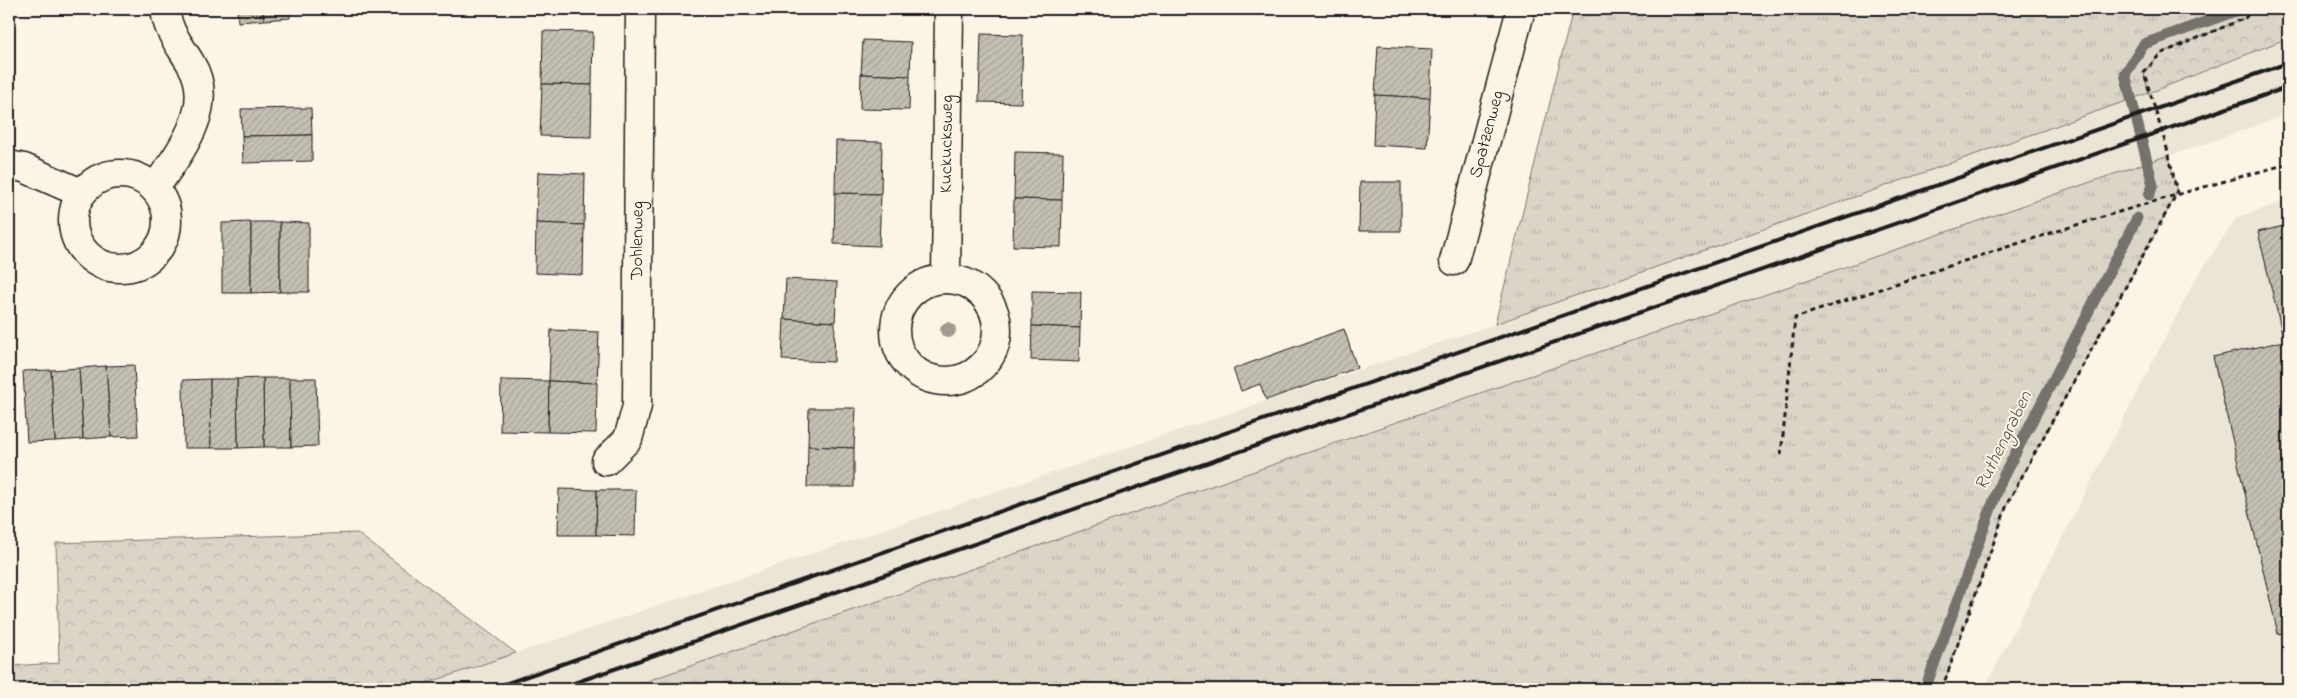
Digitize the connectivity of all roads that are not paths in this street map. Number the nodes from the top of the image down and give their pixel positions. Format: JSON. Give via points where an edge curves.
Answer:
{"nodes":[{"id":1,"x":165,"y":9,"type":"edge"},
{"id":2,"x":640,"y":9,"type":"edge"},
{"id":3,"x":949,"y":9,"type":"edge"},
{"id":4,"x":1522,"y":9,"type":"edge"},
{"id":5,"x":9,"y":165,"type":"edge"},
{"id":6,"x":155,"y":188,"type":"junction"},
{"id":7,"x":81,"y":193,"type":"junction"},
{"id":8,"x":1454,"y":261,"type":"dead end"},
{"id":9,"x":946,"y":279,"type":"dead end"},
{"id":10,"x":606,"y":461,"type":"dead end"}],
"edges":[{"from":1,"to":6,"type":"street","via":[[171,32],[200,83],[200,99],[195,122],[181,150]]},
{"from":2,"to":10,"type":"street","name":"Dohlenweg","via":[[637,406],[628,439]]},
{"from":3,"to":9,"type":"street","name":"Kuckucksweg"},
{"from":4,"to":8,"type":"street","name":"Spatzenweg"},
{"from":5,"to":7,"type":"street","via":[[24,168]]},
{"from":6,"to":7,"type":"street","via":[[141,179],[117,174],[93,182]]},
{"from":6,"to":7,"type":"street","via":[[167,219],[165,236],[156,251],[143,262],[126,268],[96,262],[76,240],[74,208]]}]}
